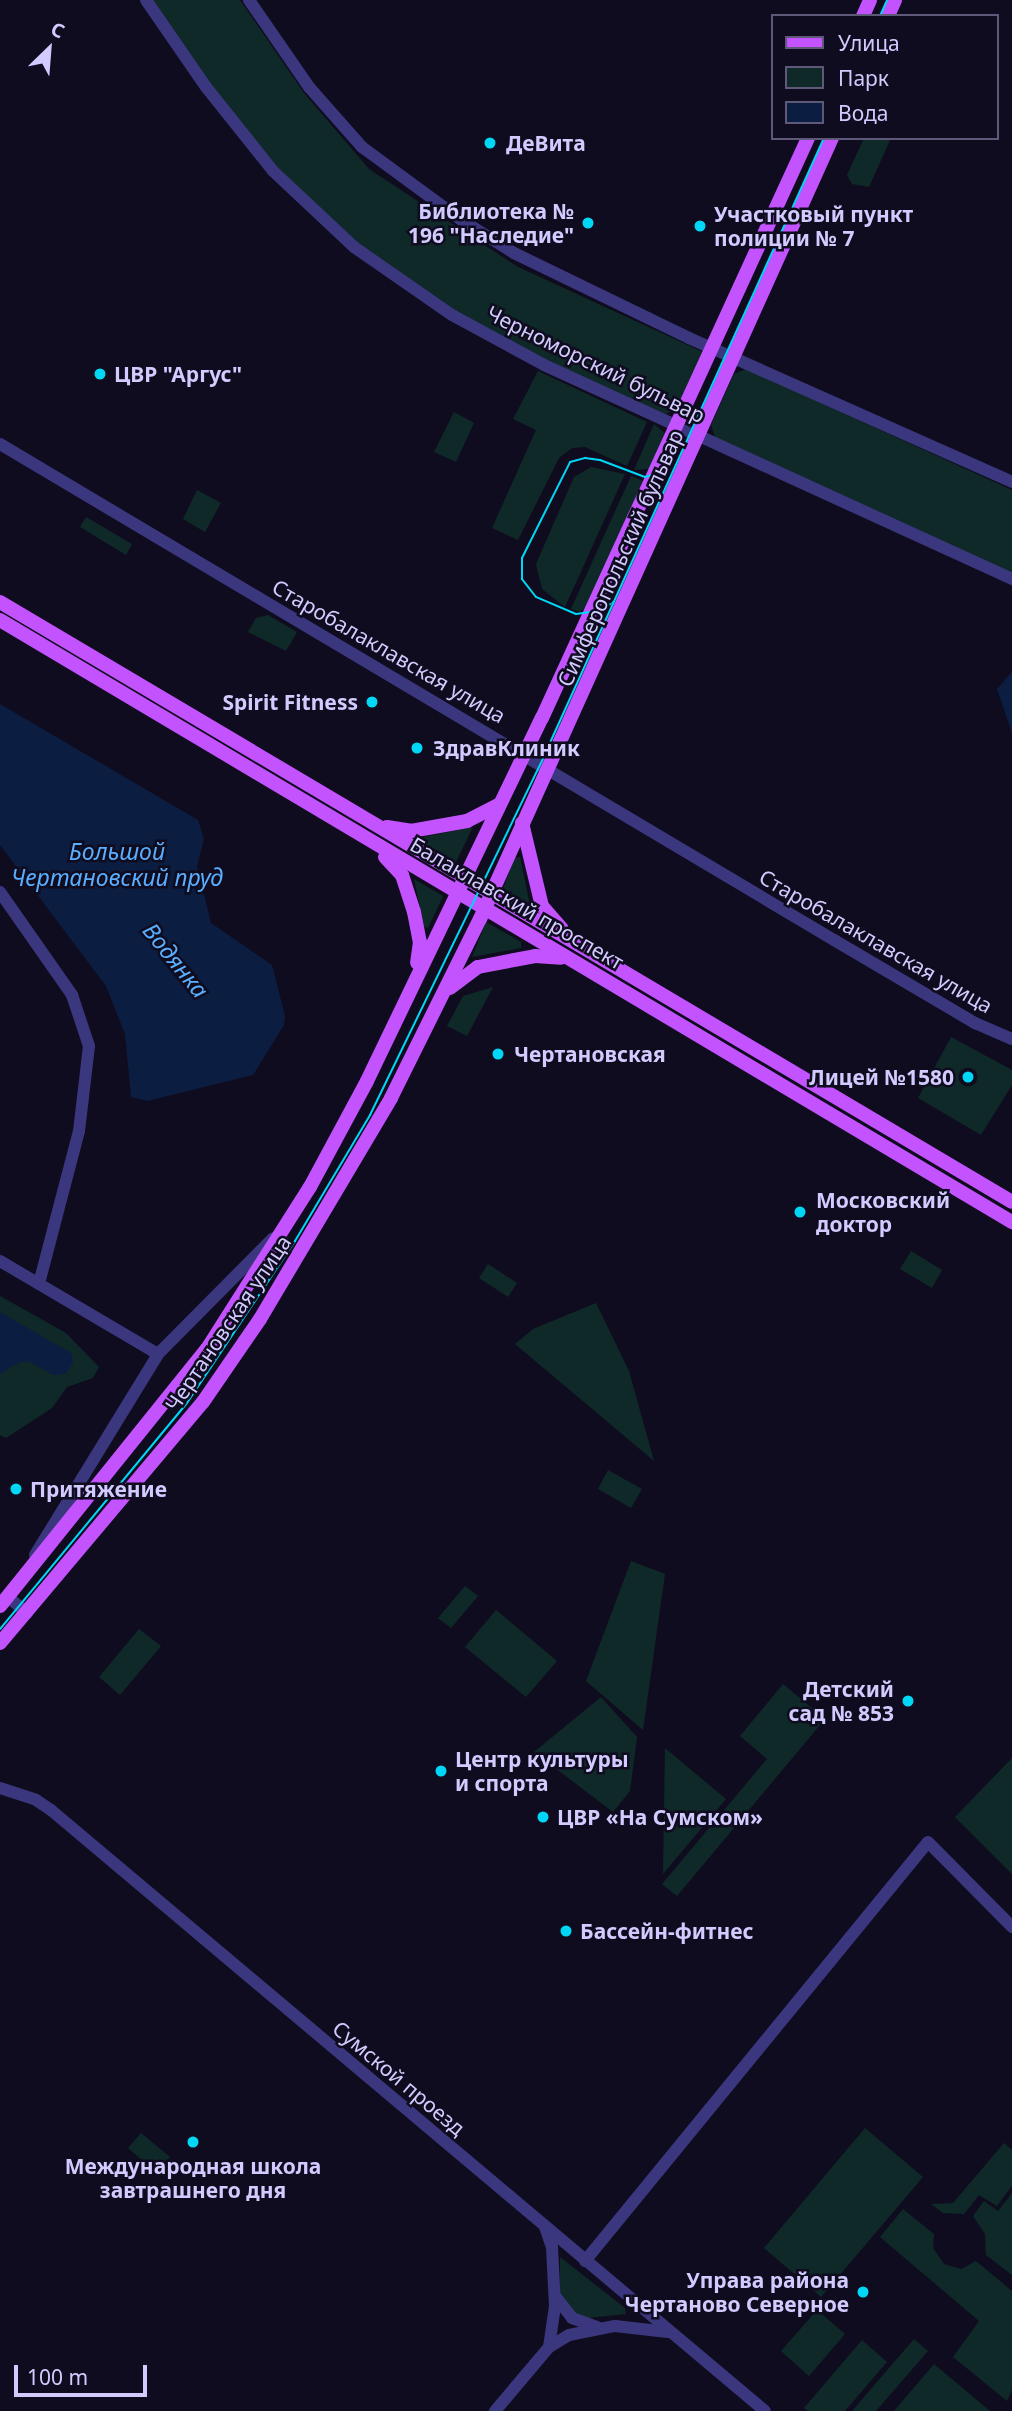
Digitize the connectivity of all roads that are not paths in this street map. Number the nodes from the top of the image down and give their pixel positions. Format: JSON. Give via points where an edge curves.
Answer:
{"nodes":[{"id":1,"x":146,"y":0,"type":"edge"},
{"id":2,"x":249,"y":0,"type":"edge"},
{"id":3,"x":807,"y":140,"type":"edge"},
{"id":4,"x":831,"y":140,"type":"edge"},
{"id":5,"x":712,"y":348,"type":"junction"},
{"id":6,"x":732,"y":358,"type":"junction"},
{"id":7,"x":677,"y":424,"type":"junction"},
{"id":8,"x":699,"y":434,"type":"junction"},
{"id":9,"x":0,"y":444,"type":"edge"},
{"id":10,"x":1012,"y":482,"type":"edge"},
{"id":11,"x":1012,"y":579,"type":"edge"},
{"id":12,"x":0,"y":602,"type":"edge"},
{"id":13,"x":0,"y":620,"type":"edge"},
{"id":14,"x":524,"y":753,"type":"junction"},
{"id":15,"x":264,"y":757,"type":"junction"},
{"id":16,"x":548,"y":767,"type":"junction"},
{"id":17,"x":257,"y":773,"type":"junction"},
{"id":18,"x":499,"y":804,"type":"junction"},
{"id":19,"x":359,"y":814,"type":"junction"},
{"id":20,"x":522,"y":823,"type":"junction"},
{"id":21,"x":363,"y":837,"type":"junction"},
{"id":22,"x":464,"y":878,"type":"junction"},
{"id":23,"x":0,"y":892,"type":"edge"},
{"id":24,"x":458,"y":892,"type":"junction"},
{"id":25,"x":485,"y":893,"type":"junction"},
{"id":26,"x":485,"y":908,"type":"junction"},
{"id":27,"x":556,"y":931,"type":"junction"},
{"id":28,"x":546,"y":945,"type":"junction"},
{"id":29,"x":584,"y":948,"type":"junction"},
{"id":30,"x":576,"y":963,"type":"junction"},
{"id":31,"x":413,"y":979,"type":"junction"},
{"id":32,"x":444,"y":994,"type":"junction"},
{"id":33,"x":1012,"y":1040,"type":"edge"},
{"id":34,"x":921,"y":1148,"type":"junction"},
{"id":35,"x":911,"y":1163,"type":"junction"},
{"id":36,"x":1012,"y":1202,"type":"edge"},
{"id":37,"x":1012,"y":1222,"type":"edge"},
{"id":38,"x":288,"y":1223,"type":"junction"},
{"id":39,"x":0,"y":1261,"type":"edge"},
{"id":40,"x":39,"y":1284,"type":"junction"},
{"id":41,"x":158,"y":1354,"type":"junction"},
{"id":42,"x":8,"y":1597,"type":"edge"},
{"id":43,"x":27,"y":1612,"type":"junction"},
{"id":44,"x":0,"y":1643,"type":"edge"},
{"id":45,"x":2,"y":1788,"type":"edge"},
{"id":46,"x":1012,"y":1927,"type":"edge"},
{"id":47,"x":544,"y":2225,"type":"junction"},
{"id":48,"x":573,"y":2251,"type":"junction"},
{"id":49,"x":585,"y":2261,"type":"junction"},
{"id":50,"x":551,"y":2266,"type":"junction"},
{"id":51,"x":553,"y":2291,"type":"junction"},
{"id":52,"x":635,"y":2304,"type":"junction"},
{"id":53,"x":620,"y":2326,"type":"junction"},
{"id":54,"x":598,"y":2327,"type":"junction"},
{"id":55,"x":676,"y":2335,"type":"junction"},
{"id":56,"x":549,"y":2347,"type":"junction"},
{"id":57,"x":495,"y":2411,"type":"edge"},
{"id":58,"x":765,"y":2411,"type":"edge"}],
"edges":[{"from":1,"to":7,"type":"street","name":"Черноморский бульвар","via":[[206,87],[273,171],[355,247],[452,315],[544,365]]},
{"from":2,"to":5,"type":"street","via":[[309,87],[377,161],[514,253]]},
{"from":3,"to":5,"type":"main road","name":"Симферопольский бульвар"},
{"from":4,"to":6,"type":"main road","name":"Симферопольский бульвар"},
{"from":5,"to":6,"type":"street"},
{"from":5,"to":7,"type":"main road","name":"Симферопольский бульвар"},
{"from":6,"to":8,"type":"main road","name":"Симферопольский бульвар"},
{"from":6,"to":10,"type":"street"},
{"from":7,"to":8,"type":"street","name":"Черноморский бульвар"},
{"from":7,"to":14,"type":"main road","name":"Симферопольский бульвар"},
{"from":8,"to":11,"type":"street","name":"Черноморский бульвар"},
{"from":8,"to":16,"type":"main road","name":"Симферопольский бульвар"},
{"from":9,"to":14,"type":"street","name":"Старобалаклавская улица"},
{"from":12,"to":15,"type":"main road","name":"Балаклавский проспект"},
{"from":13,"to":17,"type":"main road","name":"Балаклавский проспект"},
{"from":14,"to":16,"type":"street","name":"Старобалаклавская улица"},
{"from":14,"to":18,"type":"main road","name":"Симферопольский бульвар"},
{"from":15,"to":17,"type":"street","via":[[267,769]]},
{"from":15,"to":19,"type":"main road","name":"Балаклавский проспект"},
{"from":16,"to":20,"type":"main road","name":"Симферопольский бульвар"},
{"from":16,"to":33,"type":"street","name":"Старобалаклавская улица","via":[[823,934]]},
{"from":17,"to":21,"type":"main road","name":"Балаклавский проспект"},
{"from":18,"to":19,"type":"main road","via":[[467,821],[411,831]]},
{"from":18,"to":22,"type":"main road","name":"Симферопольский бульвар"},
{"from":19,"to":22,"type":"main road","name":"Балаклавский проспект"},
{"from":20,"to":25,"type":"main road","name":"Симферопольский бульвар"},
{"from":20,"to":29,"type":"main road","via":[[542,906]]},
{"from":21,"to":24,"type":"main road","name":"Балаклавский проспект"},
{"from":21,"to":31,"type":"main road","via":[[402,875],[419,931]]},
{"from":22,"to":24,"type":"main road","name":"Симферопольский бульвар"},
{"from":22,"to":25,"type":"main road","name":"Балаклавский проспект"},
{"from":23,"to":40,"type":"street","via":[[72,995],[89,1046],[79,1131]]},
{"from":24,"to":25,"type":"main road"},
{"from":24,"to":26,"type":"main road","name":"Балаклавский проспект"},
{"from":24,"to":31,"type":"main road","name":"Симферопольский бульвар"},
{"from":25,"to":26,"type":"main road","name":"Симферопольский бульвар"},
{"from":25,"to":27,"type":"main road","name":"Балаклавский проспект"},
{"from":26,"to":28,"type":"main road","name":"Балаклавский проспект"},
{"from":26,"to":32,"type":"main road","name":"Симферопольский бульвар"},
{"from":27,"to":28,"type":"street","via":[[542,934]]},
{"from":27,"to":29,"type":"main road","name":"Балаклавский проспект"},
{"from":28,"to":30,"type":"main road","name":"Балаклавский проспект"},
{"from":29,"to":34,"type":"main road","name":"Балаклавский проспект"},
{"from":30,"to":32,"type":"main road","via":[[535,956],[478,967]]},
{"from":30,"to":35,"type":"main road","name":"Балаклавский проспект"},
{"from":31,"to":38,"type":"main road","name":"Чертановская улица","via":[[367,1081]]},
{"from":32,"to":43,"type":"main road","name":"Чертановская улица","via":[[376,1125],[241,1347],[171,1444]]},
{"from":34,"to":35,"type":"street","via":[[924,1162]]},
{"from":34,"to":36,"type":"main road","name":"Балаклавский проспект"},
{"from":35,"to":37,"type":"main road","name":"Балаклавский проспект"},
{"from":38,"to":41,"type":"street"},
{"from":38,"to":42,"type":"main road","name":"Чертановская улица","via":[[206,1349]]},
{"from":39,"to":40,"type":"street"},
{"from":40,"to":41,"type":"street"},
{"from":41,"to":42,"type":"street"},
{"from":42,"to":43,"type":"street"},
{"from":43,"to":44,"type":"main road","name":"Чертановская улица"},
{"from":45,"to":47,"type":"street","name":"Сумской проезд","via":[[51,1810]]},
{"from":46,"to":49,"type":"street","via":[[928,1842]]},
{"from":47,"to":48,"type":"street","name":"Сумской проезд"},
{"from":47,"to":50,"type":"street","via":[[550,2238]]},
{"from":48,"to":49,"type":"street","name":"Сумской проезд"},
{"from":48,"to":50,"type":"street","via":[[557,2251]]},
{"from":49,"to":52,"type":"street","name":"Сумской проезд"},
{"from":50,"to":51,"type":"street"},
{"from":51,"to":54,"type":"street","via":[[570,2317]]},
{"from":51,"to":56,"type":"street"},
{"from":52,"to":53,"type":"street","via":[[636,2319]]},
{"from":52,"to":55,"type":"street","name":"Сумской проезд"},
{"from":53,"to":54,"type":"street"},
{"from":53,"to":55,"type":"street"},
{"from":54,"to":56,"type":"street"},
{"from":55,"to":58,"type":"street","name":"Сумской проезд"},
{"from":56,"to":57,"type":"street"}]}
